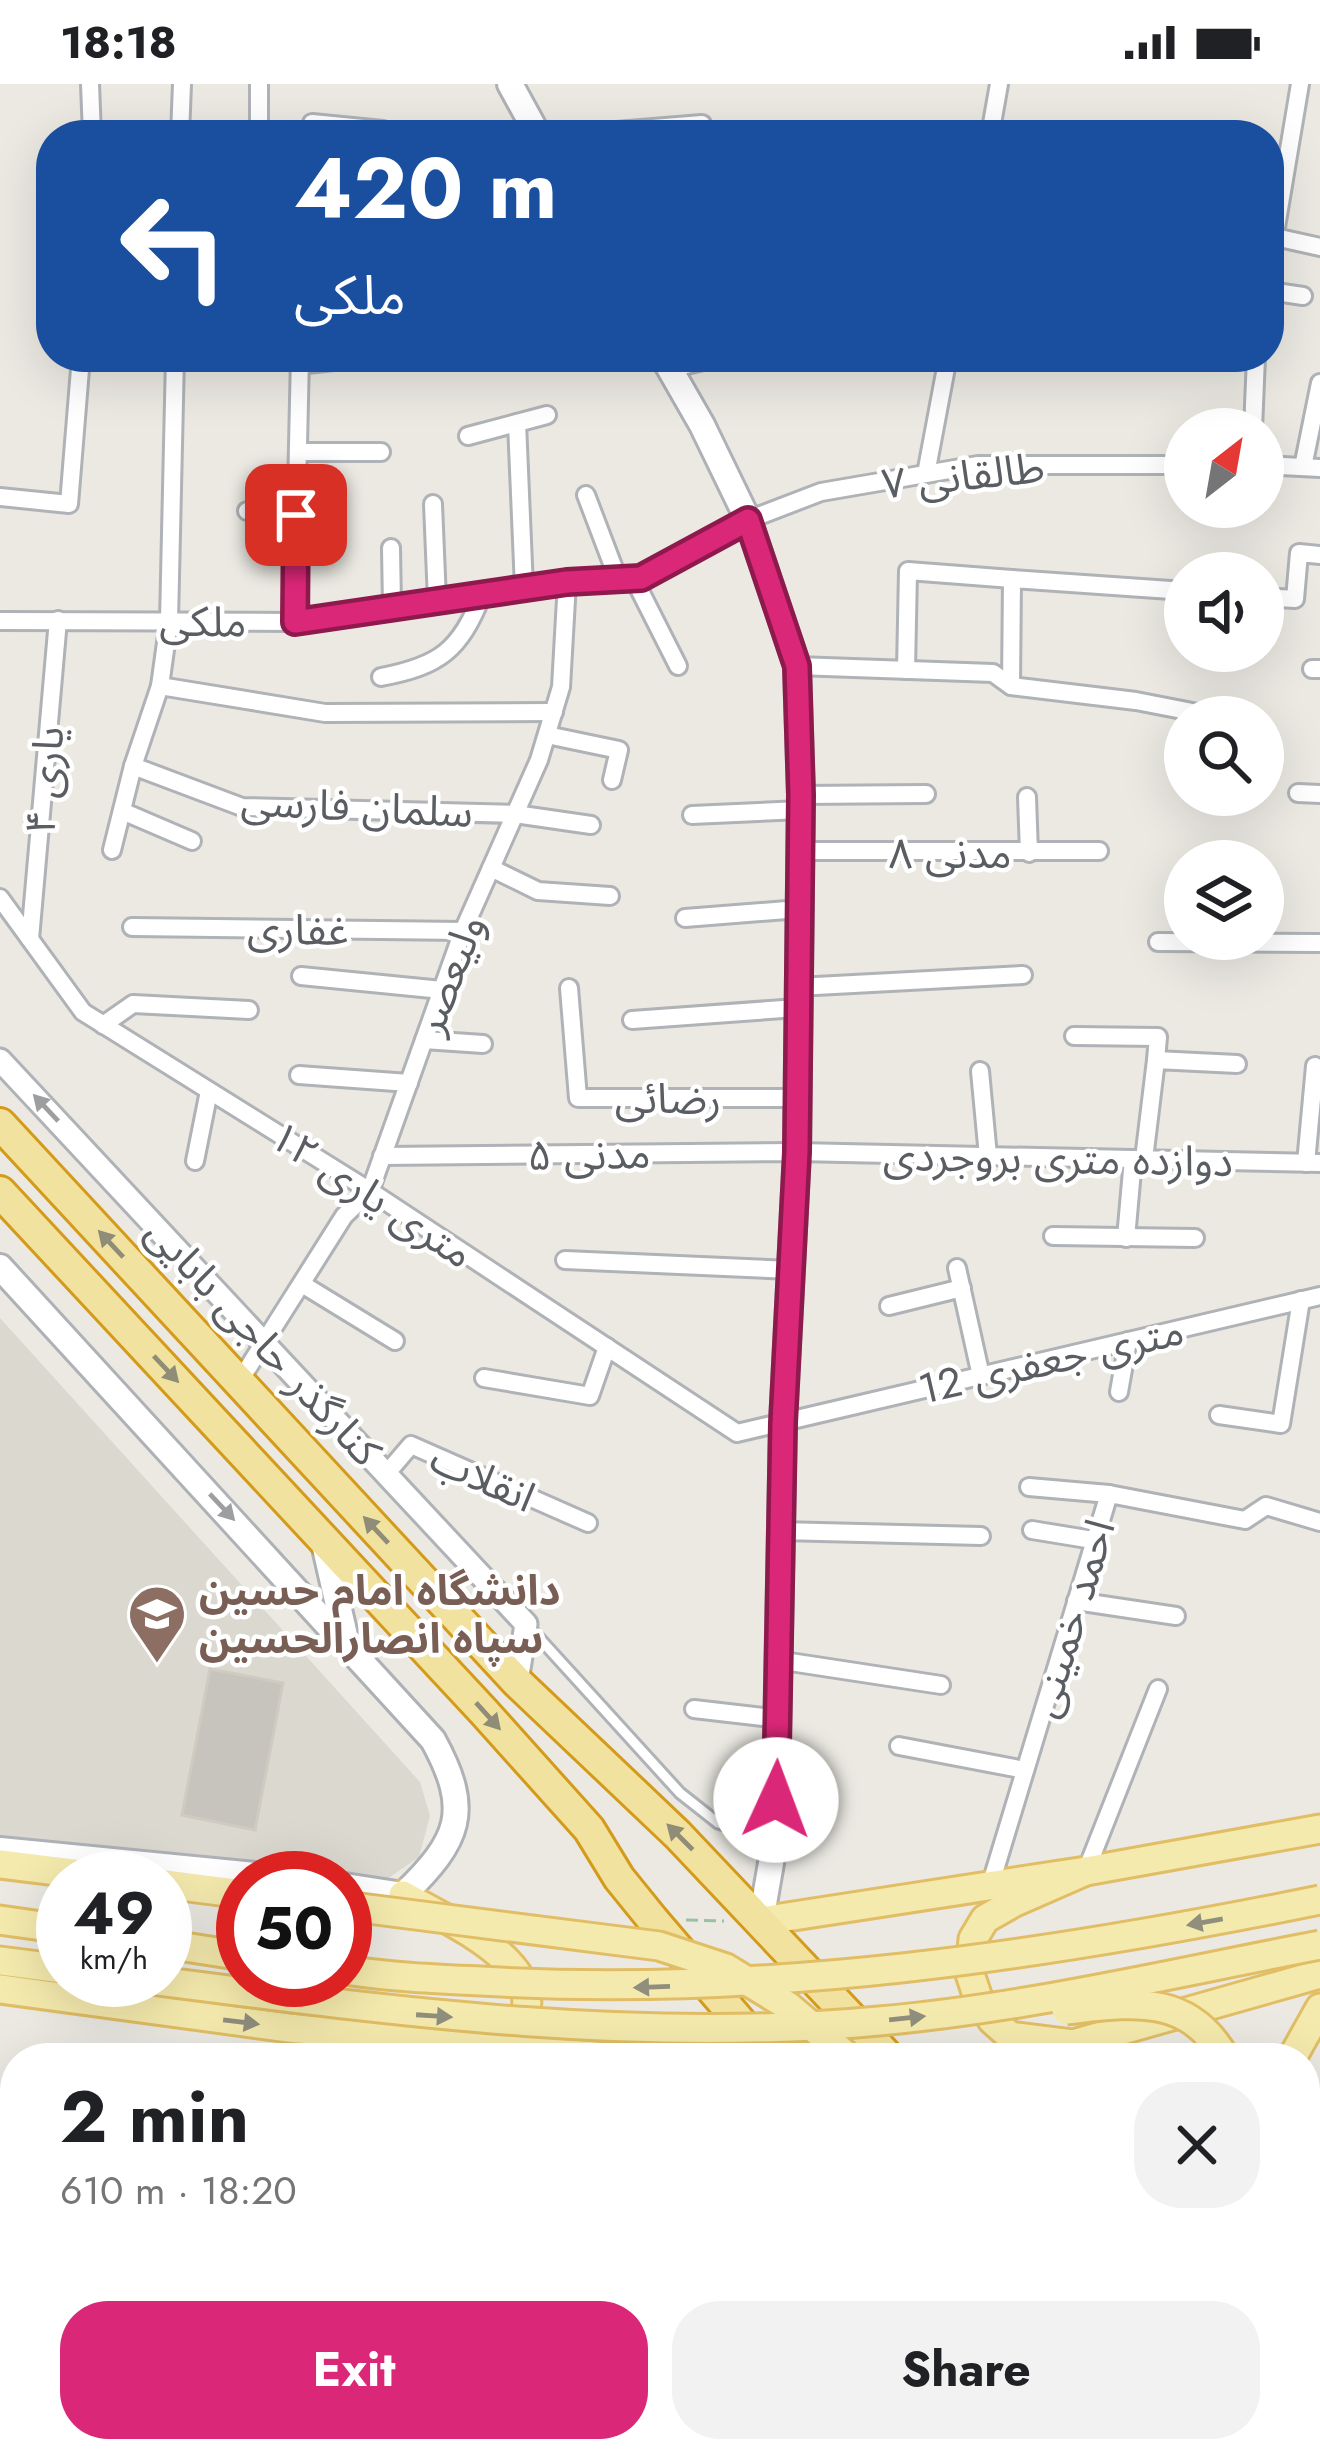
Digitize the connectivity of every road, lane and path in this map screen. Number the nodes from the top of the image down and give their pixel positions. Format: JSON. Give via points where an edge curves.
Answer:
{"nodes":[{"id":1,"x":90,"y":84,"type":"edge"},
{"id":2,"x":182,"y":84,"type":"edge"},
{"id":3,"x":259,"y":84,"type":"edge"},
{"id":4,"x":510,"y":84,"type":"edge"},
{"id":5,"x":999,"y":84,"type":"edge"},
{"id":6,"x":1300,"y":84,"type":"edge"},
{"id":7,"x":91,"y":120,"type":"edge"},
{"id":8,"x":181,"y":120,"type":"edge"},
{"id":9,"x":259,"y":120,"type":"edge"},
{"id":10,"x":530,"y":120,"type":"edge"},
{"id":11,"x":993,"y":120,"type":"edge"},
{"id":12,"x":1284,"y":177,"type":"edge"},
{"id":13,"x":1320,"y":247,"type":"edge"},
{"id":14,"x":1284,"y":251,"type":"edge"},
{"id":15,"x":1284,"y":293,"type":"edge"},
{"id":16,"x":1303,"y":296,"type":"dead end"},
{"id":17,"x":80,"y":372,"type":"edge"},
{"id":18,"x":175,"y":372,"type":"edge"},
{"id":19,"x":299,"y":372,"type":"edge"},
{"id":20,"x":672,"y":372,"type":"edge"},
{"id":21,"x":945,"y":372,"type":"edge"},
{"id":22,"x":1255,"y":372,"type":"edge"},
{"id":23,"x":1320,"y":383,"type":"edge"},
{"id":24,"x":1254,"y":408,"type":"edge"},
{"id":25,"x":547,"y":416,"type":"dead end"},
{"id":26,"x":517,"y":423,"type":"junction"},
{"id":27,"x":468,"y":436,"type":"dead end"},
{"id":28,"x":298,"y":452,"type":"junction"},
{"id":29,"x":380,"y":452,"type":"dead end"},
{"id":30,"x":1164,"y":465,"type":"edge"},
{"id":31,"x":1311,"y":468,"type":"edge"},
{"id":32,"x":926,"y":474,"type":"junction"},
{"id":33,"x":586,"y":495,"type":"dead end"},
{"id":34,"x":0,"y":497,"type":"edge"},
{"id":35,"x":433,"y":504,"type":"dead end"},
{"id":36,"x":247,"y":511,"type":"dead end"},
{"id":37,"x":296,"y":515,"type":"junction"},
{"id":38,"x":748,"y":520,"type":"junction"},
{"id":39,"x":391,"y":548,"type":"dead end"},
{"id":40,"x":1320,"y":555,"type":"edge"},
{"id":41,"x":1003,"y":578,"type":"junction"},
{"id":42,"x":626,"y":579,"type":"junction"},
{"id":43,"x":567,"y":582,"type":"junction"},
{"id":44,"x":524,"y":588,"type":"junction"},
{"id":45,"x":1164,"y":590,"type":"edge"},
{"id":46,"x":482,"y":595,"type":"junction"},
{"id":47,"x":1284,"y":598,"type":"edge"},
{"id":48,"x":437,"y":601,"type":"junction"},
{"id":49,"x":392,"y":606,"type":"junction"},
{"id":50,"x":58,"y":620,"type":"junction"},
{"id":51,"x":0,"y":621,"type":"edge"},
{"id":52,"x":169,"y":621,"type":"junction"},
{"id":53,"x":295,"y":622,"type":"junction"},
{"id":54,"x":678,"y":666,"type":"dead end"},
{"id":55,"x":797,"y":666,"type":"junction"},
{"id":56,"x":906,"y":670,"type":"junction"},
{"id":57,"x":382,"y":677,"type":"dead end"},
{"id":58,"x":160,"y":686,"type":"junction"},
{"id":59,"x":1011,"y":686,"type":"junction"},
{"id":60,"x":1164,"y":706,"type":"edge"},
{"id":61,"x":554,"y":712,"type":"junction"},
{"id":62,"x":547,"y":735,"type":"junction"},
{"id":63,"x":133,"y":766,"type":"junction"},
{"id":64,"x":611,"y":780,"type":"dead end"},
{"id":65,"x":926,"y":794,"type":"dead end"},
{"id":66,"x":1298,"y":794,"type":"dead end"},
{"id":67,"x":1320,"y":794,"type":"edge"},
{"id":68,"x":1027,"y":796,"type":"dead end"},
{"id":69,"x":801,"y":802,"type":"junction"},
{"id":70,"x":122,"y":811,"type":"junction"},
{"id":71,"x":515,"y":814,"type":"junction"},
{"id":72,"x":692,"y":815,"type":"dead end"},
{"id":73,"x":591,"y":825,"type":"dead end"},
{"id":74,"x":192,"y":841,"type":"dead end"},
{"id":75,"x":112,"y":850,"type":"dead end"},
{"id":76,"x":800,"y":851,"type":"junction"},
{"id":77,"x":1100,"y":851,"type":"dead end"},
{"id":78,"x":1029,"y":853,"type":"junction"},
{"id":79,"x":491,"y":868,"type":"junction"},
{"id":80,"x":610,"y":896,"type":"dead end"},
{"id":81,"x":0,"y":898,"type":"edge"},
{"id":82,"x":799,"y":909,"type":"junction"},
{"id":83,"x":685,"y":918,"type":"dead end"},
{"id":84,"x":132,"y":927,"type":"dead end"},
{"id":85,"x":463,"y":931,"type":"junction"},
{"id":86,"x":30,"y":939,"type":"junction"},
{"id":87,"x":1158,"y":942,"type":"dead end"},
{"id":88,"x":1320,"y":944,"type":"edge"},
{"id":89,"x":1023,"y":975,"type":"dead end"},
{"id":90,"x":301,"y":976,"type":"dead end"},
{"id":91,"x":569,"y":988,"type":"dead end"},
{"id":92,"x":442,"y":990,"type":"junction"},
{"id":93,"x":797,"y":997,"type":"junction"},
{"id":94,"x":249,"y":1010,"type":"dead end"},
{"id":95,"x":632,"y":1020,"type":"dead end"},
{"id":96,"x":103,"y":1025,"type":"junction"},
{"id":97,"x":1074,"y":1036,"type":"dead end"},
{"id":98,"x":424,"y":1040,"type":"junction"},
{"id":99,"x":483,"y":1044,"type":"dead end"},
{"id":100,"x":0,"y":1060,"type":"edge"},
{"id":101,"x":1156,"y":1060,"type":"junction"},
{"id":102,"x":1238,"y":1064,"type":"dead end"},
{"id":103,"x":1315,"y":1066,"type":"dead end"},
{"id":104,"x":980,"y":1071,"type":"dead end"},
{"id":105,"x":299,"y":1076,"type":"dead end"},
{"id":106,"x":409,"y":1083,"type":"junction"},
{"id":107,"x":209,"y":1091,"type":"junction"},
{"id":108,"x":797,"y":1098,"type":"junction"},
{"id":109,"x":0,"y":1124,"type":"edge"},
{"id":110,"x":797,"y":1152,"type":"junction"},
{"id":111,"x":382,"y":1156,"type":"junction"},
{"id":112,"x":988,"y":1156,"type":"junction"},
{"id":113,"x":1139,"y":1159,"type":"junction"},
{"id":114,"x":195,"y":1161,"type":"dead end"},
{"id":115,"x":1313,"y":1163,"type":"edge"},
{"id":116,"x":370,"y":1191,"type":"junction"},
{"id":117,"x":0,"y":1192,"type":"edge"},
{"id":118,"x":1053,"y":1236,"type":"dead end"},
{"id":119,"x":1126,"y":1238,"type":"junction"},
{"id":120,"x":1195,"y":1238,"type":"dead end"},
{"id":121,"x":565,"y":1260,"type":"dead end"},
{"id":122,"x":0,"y":1267,"type":"edge"},
{"id":123,"x":957,"y":1268,"type":"dead end"},
{"id":124,"x":790,"y":1270,"type":"junction"},
{"id":125,"x":302,"y":1284,"type":"junction"},
{"id":126,"x":962,"y":1288,"type":"junction"},
{"id":127,"x":1320,"y":1296,"type":"edge"},
{"id":128,"x":1301,"y":1300,"type":"junction"},
{"id":129,"x":889,"y":1306,"type":"dead end"},
{"id":130,"x":265,"y":1340,"type":"junction"},
{"id":131,"x":395,"y":1341,"type":"dead end"},
{"id":132,"x":1128,"y":1341,"type":"junction"},
{"id":133,"x":607,"y":1347,"type":"junction"},
{"id":134,"x":981,"y":1376,"type":"junction"},
{"id":135,"x":484,"y":1378,"type":"dead end"},
{"id":136,"x":239,"y":1382,"type":"junction"},
{"id":137,"x":1119,"y":1392,"type":"dead end"},
{"id":138,"x":1219,"y":1415,"type":"dead end"},
{"id":139,"x":783,"y":1423,"type":"junction"},
{"id":140,"x":308,"y":1457,"type":"junction"},
{"id":141,"x":387,"y":1473,"type":"junction"},
{"id":142,"x":275,"y":1486,"type":"junction"},
{"id":143,"x":1029,"y":1486,"type":"dead end"},
{"id":144,"x":1109,"y":1494,"type":"junction"},
{"id":145,"x":1320,"y":1522,"type":"edge"},
{"id":146,"x":588,"y":1523,"type":"dead end"},
{"id":147,"x":1033,"y":1530,"type":"dead end"},
{"id":148,"x":780,"y":1531,"type":"junction"},
{"id":149,"x":981,"y":1536,"type":"dead end"},
{"id":150,"x":322,"y":1537,"type":"junction"},
{"id":151,"x":1093,"y":1540,"type":"junction"},
{"id":152,"x":1076,"y":1601,"type":"junction"},
{"id":153,"x":1176,"y":1616,"type":"dead end"},
{"id":154,"x":526,"y":1624,"type":"junction"},
{"id":155,"x":346,"y":1641,"type":"junction"},
{"id":156,"x":777,"y":1660,"type":"junction"},
{"id":157,"x":517,"y":1682,"type":"junction"},
{"id":158,"x":941,"y":1685,"type":"dead end"},
{"id":159,"x":1158,"y":1689,"type":"dead end"},
{"id":160,"x":694,"y":1709,"type":"dead end"},
{"id":161,"x":780,"y":1719,"type":"junction"},
{"id":162,"x":899,"y":1746,"type":"dead end"},
{"id":163,"x":1025,"y":1770,"type":"junction"},
{"id":164,"x":1320,"y":1829,"type":"edge"},
{"id":165,"x":775,"y":1840,"type":"junction"},
{"id":166,"x":0,"y":1850,"type":"edge"},
{"id":167,"x":0,"y":1864,"type":"edge"},
{"id":168,"x":36,"y":1868,"type":"edge"},
{"id":169,"x":216,"y":1871,"type":"edge"},
{"id":170,"x":1086,"y":1871,"type":"junction"},
{"id":171,"x":991,"y":1883,"type":"junction"},
{"id":172,"x":372,"y":1890,"type":"edge"},
{"id":173,"x":404,"y":1895,"type":"junction"},
{"id":174,"x":1320,"y":1900,"type":"edge"},
{"id":175,"x":372,"y":1909,"type":"edge"},
{"id":176,"x":0,"y":1920,"type":"edge"},
{"id":177,"x":653,"y":1920,"type":"junction"},
{"id":178,"x":761,"y":1921,"type":"junction"},
{"id":179,"x":36,"y":1925,"type":"edge"},
{"id":180,"x":1320,"y":1946,"type":"edge"},
{"id":181,"x":0,"y":1961,"type":"edge"},
{"id":182,"x":36,"y":1966,"type":"edge"},
{"id":183,"x":372,"y":1972,"type":"edge"},
{"id":184,"x":1320,"y":1974,"type":"edge"},
{"id":185,"x":192,"y":1985,"type":"edge"},
{"id":186,"x":0,"y":1988,"type":"edge"},
{"id":187,"x":1002,"y":2004,"type":"junction"},
{"id":188,"x":1320,"y":2008,"type":"edge"},
{"id":189,"x":449,"y":2043,"type":"edge"},
{"id":190,"x":506,"y":2043,"type":"edge"},
{"id":191,"x":760,"y":2043,"type":"edge"},
{"id":192,"x":831,"y":2043,"type":"edge"},
{"id":193,"x":875,"y":2043,"type":"edge"},
{"id":194,"x":1065,"y":2043,"type":"edge"},
{"id":195,"x":1077,"y":2043,"type":"edge"},
{"id":196,"x":1216,"y":2043,"type":"edge"},
{"id":197,"x":1300,"y":2043,"type":"edge"}],
"edges":[{"from":1,"to":7,"type":"street"},
{"from":2,"to":8,"type":"street"},
{"from":3,"to":9,"type":"street"},
{"from":4,"to":10,"type":"main road"},
{"from":5,"to":11,"type":"street"},
{"from":6,"to":12,"type":"street"},
{"from":13,"to":14,"type":"street"},
{"from":15,"to":16,"type":"street"},
{"from":17,"to":34,"type":"street","via":[[69,504]]},
{"from":18,"to":52,"type":"street"},
{"from":19,"to":28,"type":"street"},
{"from":20,"to":38,"type":"main road"},
{"from":21,"to":32,"type":"street"},
{"from":22,"to":24,"type":"street"},
{"from":23,"to":31,"type":"street"},
{"from":25,"to":26,"type":"street"},
{"from":26,"to":27,"type":"street"},
{"from":26,"to":44,"type":"street"},
{"from":28,"to":29,"type":"street"},
{"from":28,"to":37,"type":"street"},
{"from":30,"to":32,"type":"street","name":"طالقانی ۷","via":[[978,465]]},
{"from":32,"to":38,"type":"street","name":"طالقانی ۷","via":[[821,492]]},
{"from":33,"to":42,"type":"street"},
{"from":35,"to":48,"type":"street"},
{"from":36,"to":37,"type":"street"},
{"from":37,"to":53,"type":"street"},
{"from":38,"to":42,"type":"street","name":"ملکی"},
{"from":38,"to":55,"type":"main road"},
{"from":39,"to":49,"type":"street"},
{"from":40,"to":47,"type":"street","via":[[1299,554],[1294,599]]},
{"from":41,"to":45,"type":"street"},
{"from":41,"to":56,"type":"street","via":[[908,571]]},
{"from":41,"to":59,"type":"street"},
{"from":42,"to":43,"type":"street","name":"ملکی"},
{"from":42,"to":54,"type":"street"},
{"from":43,"to":44,"type":"street","name":"ملکی"},
{"from":43,"to":61,"type":"street","name":"ولیعصر"},
{"from":44,"to":46,"type":"street","name":"ملکی"},
{"from":46,"to":48,"type":"street","name":"ملکی"},
{"from":46,"to":57,"type":"street","via":[[447,656]]},
{"from":48,"to":49,"type":"street","name":"ملکی"},
{"from":49,"to":53,"type":"street","name":"ملکی"},
{"from":50,"to":51,"type":"street","name":"ملکی"},
{"from":50,"to":52,"type":"street","name":"ملکی"},
{"from":50,"to":86,"type":"street","name":"یاری ۴"},
{"from":52,"to":53,"type":"street","name":"ملکی"},
{"from":52,"to":58,"type":"street"},
{"from":55,"to":56,"type":"street"},
{"from":55,"to":69,"type":"main road"},
{"from":56,"to":59,"type":"street","via":[[993,674]]},
{"from":58,"to":61,"type":"street","via":[[325,713]]},
{"from":58,"to":63,"type":"street"},
{"from":59,"to":60,"type":"street"},
{"from":61,"to":62,"type":"street","name":"ولیعصر"},
{"from":62,"to":64,"type":"street","via":[[619,750]]},
{"from":62,"to":71,"type":"street","name":"ولیعصر"},
{"from":63,"to":70,"type":"street"},
{"from":63,"to":71,"type":"street","name":"سلمان فارسی","via":[[242,807]]},
{"from":65,"to":69,"type":"street"},
{"from":66,"to":67,"type":"street"},
{"from":68,"to":78,"type":"street"},
{"from":69,"to":72,"type":"street"},
{"from":69,"to":76,"type":"main road"},
{"from":70,"to":74,"type":"street"},
{"from":70,"to":75,"type":"street"},
{"from":71,"to":73,"type":"street","name":"سلمان فارسی"},
{"from":71,"to":79,"type":"street","name":"ولیعصر"},
{"from":76,"to":78,"type":"street","name":"مدنی ۸"},
{"from":76,"to":82,"type":"main road"},
{"from":77,"to":78,"type":"street","name":"مدنی ۸"},
{"from":79,"to":80,"type":"street","via":[[538,891]]},
{"from":79,"to":85,"type":"street","name":"ولیعصر"},
{"from":81,"to":86,"type":"street","name":"۱۲ متری یاری"},
{"from":82,"to":83,"type":"street"},
{"from":82,"to":93,"type":"main road"},
{"from":84,"to":85,"type":"street","name":"غفاری"},
{"from":85,"to":92,"type":"street","name":"ولیعصر"},
{"from":86,"to":96,"type":"street","name":"۱۲ متری یاری","via":[[83,1012]]},
{"from":87,"to":88,"type":"street"},
{"from":89,"to":93,"type":"street"},
{"from":90,"to":92,"type":"street"},
{"from":91,"to":108,"type":"street","name":"رضائی","via":[[578,1098]]},
{"from":92,"to":98,"type":"street","name":"ولیعصر"},
{"from":93,"to":95,"type":"street"},
{"from":93,"to":108,"type":"main road"},
{"from":94,"to":96,"type":"street","via":[[133,1004]]},
{"from":96,"to":107,"type":"street","name":"۱۲ متری یاری"},
{"from":97,"to":101,"type":"street","via":[[1158,1037]]},
{"from":98,"to":99,"type":"street"},
{"from":98,"to":106,"type":"street","name":"ولیعصر"},
{"from":130,"to":100,"type":"street","name":"کنارگذر حاجی بابایی","one_way":true},
{"from":101,"to":102,"type":"street"},
{"from":101,"to":113,"type":"street"},
{"from":103,"to":115,"type":"street"},
{"from":104,"to":112,"type":"street"},
{"from":105,"to":106,"type":"street"},
{"from":106,"to":111,"type":"street","name":"ولیعصر"},
{"from":107,"to":114,"type":"street"},
{"from":107,"to":116,"type":"street","name":"۱۲ متری یاری"},
{"from":108,"to":110,"type":"main road"},
{"from":136,"to":109,"type":"highway","one_way":true},
{"from":110,"to":111,"type":"street","name":"مدنی ۵"},
{"from":110,"to":112,"type":"street","name":"دوازده متری بروجردی"},
{"from":110,"to":124,"type":"main road"},
{"from":111,"to":116,"type":"street","name":"ولیعصر"},
{"from":112,"to":113,"type":"street","name":"دوازده متری بروجردی"},
{"from":113,"to":115,"type":"street","name":"دوازده متری بروجردی"},
{"from":113,"to":119,"type":"street"},
{"from":116,"to":125,"type":"street","name":"ولیعصر","via":[[344,1216]]},
{"from":116,"to":133,"type":"street","name":"۱۲ متری یاری"},
{"from":117,"to":142,"type":"highway","one_way":true},
{"from":118,"to":119,"type":"street"},
{"from":119,"to":120,"type":"street"},
{"from":121,"to":124,"type":"street"},
{"from":122,"to":155,"type":"main road","one_way":true},
{"from":123,"to":126,"type":"street"},
{"from":124,"to":139,"type":"main road"},
{"from":125,"to":130,"type":"street","name":"ولیعصر"},
{"from":125,"to":131,"type":"street"},
{"from":126,"to":129,"type":"street"},
{"from":126,"to":134,"type":"street"},
{"from":127,"to":128,"type":"street","name":"12 متری جعفری"},
{"from":128,"to":132,"type":"street","name":"12 متری جعفری"},
{"from":128,"to":138,"type":"street","via":[[1281,1424]]},
{"from":130,"to":136,"type":"street","name":"ولیعصر"},
{"from":130,"to":141,"type":"street","name":"کنارگذر حاجی بابایی"},
{"from":132,"to":134,"type":"street","name":"12 متری جعفری"},
{"from":132,"to":137,"type":"street"},
{"from":133,"to":135,"type":"street","via":[[590,1396]]},
{"from":133,"to":139,"type":"street","name":"۱۲ متری یاری","via":[[737,1433]]},
{"from":134,"to":139,"type":"street","name":"12 متری جعفری"},
{"from":136,"to":140,"type":"highway"},
{"from":139,"to":148,"type":"main road"},
{"from":140,"to":142,"type":"highway"},
{"from":157,"to":140,"type":"highway","one_way":true},
{"from":141,"to":146,"type":"street","name":"انقلاب","via":[[411,1445]]},
{"from":141,"to":154,"type":"street","name":"کنارگذر حاجی بابایی"},
{"from":142,"to":150,"type":"highway"},
{"from":143,"to":144,"type":"street"},
{"from":144,"to":145,"type":"street","name":"احمد خمینی","via":[[1245,1520],[1266,1506]]},
{"from":144,"to":151,"type":"street","name":"احمد خمینی"},
{"from":147,"to":151,"type":"street"},
{"from":148,"to":149,"type":"street"},
{"from":148,"to":156,"type":"main road"},
{"from":150,"to":155,"type":"main road"},
{"from":150,"to":177,"type":"highway","one_way":true,"via":[[589,1829]]},
{"from":151,"to":152,"type":"street","name":"احمد خمینی"},
{"from":152,"to":153,"type":"street"},
{"from":152,"to":163,"type":"street","name":"احمد خمینی"},
{"from":154,"to":157,"type":"street"},
{"from":154,"to":165,"type":"lane","via":[[680,1792],[718,1823]]},
{"from":155,"to":173,"type":"main road","via":[[434,1740],[455,1779],[458,1817],[436,1864]]},
{"from":156,"to":158,"type":"street"},
{"from":156,"to":161,"type":"main road"},
{"from":178,"to":157,"type":"highway","one_way":true},
{"from":159,"to":170,"type":"street"},
{"from":160,"to":161,"type":"street"},
{"from":161,"to":165,"type":"main road"},
{"from":162,"to":163,"type":"street"},
{"from":163,"to":171,"type":"street","name":"احمد خمینی"},
{"from":164,"to":170,"type":"main road"},
{"from":165,"to":178,"type":"main road"},
{"from":166,"to":169,"type":"main road"},
{"from":167,"to":168,"type":"main road"},
{"from":170,"to":171,"type":"main road"},
{"from":170,"to":194,"type":"main road","via":[[986,1919],[969,1952],[978,1998],[992,2020],[1010,2036]]},
{"from":171,"to":178,"type":"main road"},
{"from":172,"to":173,"type":"main road"},
{"from":173,"to":190,"type":"main road","via":[[514,1966],[525,2012]]},
{"from":174,"to":183,"type":"main road","one_way":true,"bridge":true,"via":[[971,1960],[782,1979],[594,1988]]},
{"from":175,"to":192,"type":"main road","bridge":true,"via":[[659,1946],[742,1978]]},
{"from":176,"to":179,"type":"main road"},
{"from":177,"to":178,"type":"path"},
{"from":177,"to":191,"type":"highway"},
{"from":178,"to":193,"type":"highway"},
{"from":180,"to":187,"type":"main road","bridge":true},
{"from":181,"to":182,"type":"main road"},
{"from":184,"to":195,"type":"main road"},
{"from":185,"to":187,"type":"main road","one_way":true,"bridge":true,"via":[[412,2014],[640,2028],[874,2022]]},
{"from":186,"to":189,"type":"main road","one_way":true},
{"from":187,"to":196,"type":"main road","bridge":true,"via":[[1058,2011],[1162,2006]]},
{"from":188,"to":197,"type":"main road"}]}
